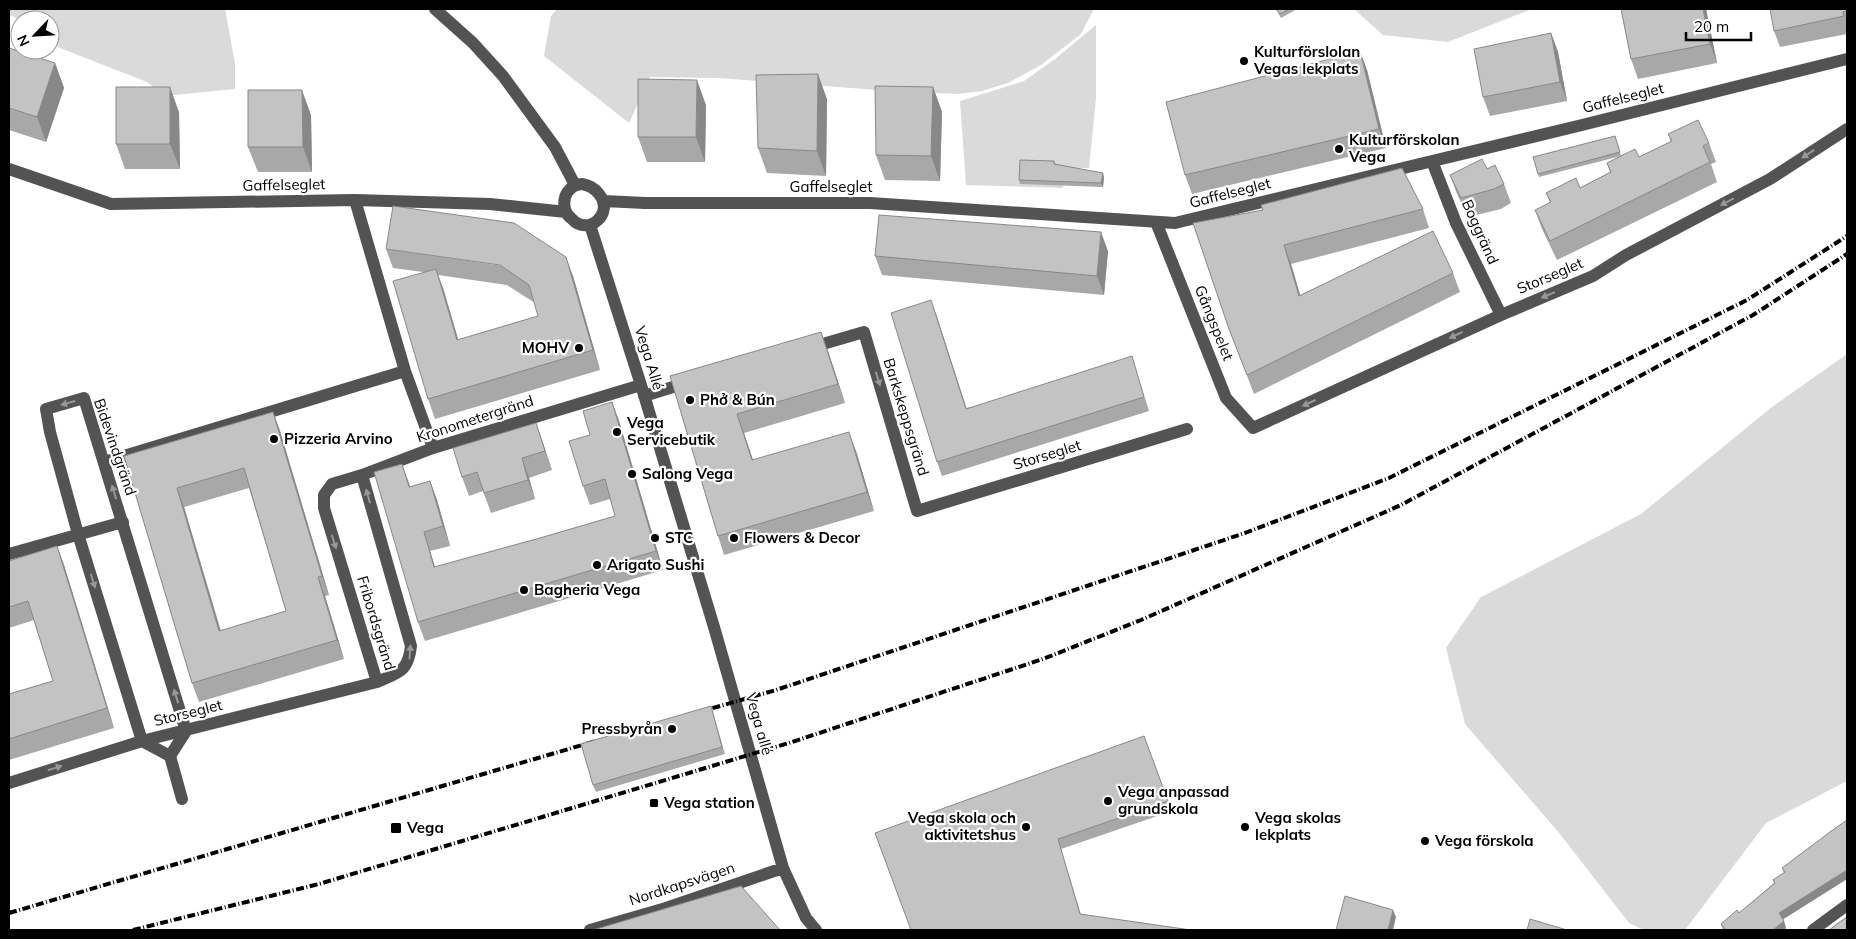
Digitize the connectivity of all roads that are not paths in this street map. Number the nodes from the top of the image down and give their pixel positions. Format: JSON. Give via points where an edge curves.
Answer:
{"nodes":[{"id":1,"x":435,"y":9,"type":"edge"},
{"id":2,"x":1847,"y":58,"type":"edge"},
{"id":3,"x":1847,"y":129,"type":"edge"},
{"id":4,"x":1432,"y":160,"type":"junction"},
{"id":5,"x":9,"y":169,"type":"edge"},
{"id":6,"x":575,"y":185,"type":"junction"},
{"id":7,"x":355,"y":200,"type":"junction"},
{"id":8,"x":604,"y":201,"type":"junction"},
{"id":9,"x":566,"y":212,"type":"junction"},
{"id":10,"x":1156,"y":222,"type":"junction"},
{"id":11,"x":590,"y":225,"type":"junction"},
{"id":12,"x":1501,"y":315,"type":"junction"},
{"id":13,"x":794,"y":352,"type":"edge"},
{"id":14,"x":405,"y":371,"type":"junction"},
{"id":15,"x":699,"y":379,"type":"edge"},
{"id":16,"x":642,"y":390,"type":"junction"},
{"id":17,"x":1253,"y":428,"type":"joint"},
{"id":18,"x":1187,"y":429,"type":"dead end"},
{"id":19,"x":433,"y":448,"type":"junction"},
{"id":20,"x":104,"y":462,"type":"junction"},
{"id":21,"x":362,"y":476,"type":"junction"},
{"id":22,"x":324,"y":494,"type":"joint"},
{"id":23,"x":917,"y":511,"type":"joint"},
{"id":24,"x":123,"y":522,"type":"junction"},
{"id":25,"x":78,"y":534,"type":"junction"},
{"id":26,"x":9,"y":554,"type":"edge"},
{"id":27,"x":703,"y":589,"type":"joint"},
{"id":28,"x":377,"y":682,"type":"junction"},
{"id":29,"x":186,"y":731,"type":"junction"},
{"id":30,"x":142,"y":741,"type":"junction"},
{"id":31,"x":170,"y":756,"type":"junction"},
{"id":32,"x":9,"y":783,"type":"edge"},
{"id":33,"x":182,"y":799,"type":"dead end"},
{"id":34,"x":783,"y":868,"type":"junction"},
{"id":35,"x":1847,"y":904,"type":"edge"},
{"id":36,"x":590,"y":930,"type":"edge"},
{"id":37,"x":816,"y":930,"type":"edge"},
{"id":38,"x":1813,"y":930,"type":"edge"}],
"edges":[{"from":1,"to":6,"type":"street","via":[[473,43],[502,76],[555,147]]},
{"from":2,"to":4,"type":"street","name":"Gaffelseglet"},
{"from":3,"to":12,"type":"street","name":"Storseglet","one_way":true,"via":[[1770,178],[1593,276]]},
{"from":4,"to":10,"type":"street","name":"Gaffelseglet","via":[[1175,223]]},
{"from":4,"to":12,"type":"street","name":"Boggränd","via":[[1456,223]]},
{"from":5,"to":7,"type":"street","name":"Gaffelseglet","via":[[110,204]]},
{"from":6,"to":8,"type":"street","via":[[587,185]]},
{"from":6,"to":9,"type":"street","via":[[566,195]]},
{"from":7,"to":9,"type":"street","name":"Gaffelseglet","via":[[490,204]]},
{"from":7,"to":14,"type":"street"},
{"from":8,"to":10,"type":"street","name":"Gaffelseglet","via":[[870,203]]},
{"from":8,"to":11,"type":"street","via":[[603,214]]},
{"from":9,"to":11,"type":"street","via":[[576,224]]},
{"from":10,"to":17,"type":"street","name":"Gångspelet","via":[[1226,398]]},
{"from":11,"to":16,"type":"street","name":"Vega Allé"},
{"from":12,"to":17,"type":"street","name":"Storseglet","one_way":true},
{"from":13,"to":23,"type":"street","name":"Barkskeppsgränd","one_way":true,"via":[[864,332]]},
{"from":14,"to":19,"type":"street"},
{"from":14,"to":20,"type":"street"},
{"from":15,"to":16,"type":"street","name":"Kronometergränd"},
{"from":16,"to":19,"type":"street","name":"Kronometergränd"},
{"from":16,"to":27,"type":"street","name":"Vega Allé"},
{"from":18,"to":23,"type":"street","name":"Storseglet"},
{"from":19,"to":21,"type":"street","name":"Kronometergränd"},
{"from":24,"to":20,"type":"street","name":"Bidevindgränd","one_way":true},
{"from":20,"to":25,"type":"street","name":"Bidevindgränd","one_way":true,"via":[[84,398],[46,409]]},
{"from":21,"to":22,"type":"street","name":"Kronometergränd","via":[[332,484]]},
{"from":28,"to":21,"type":"street","name":"Fribordsgränd","one_way":true,"via":[[401,671],[410,660],[411,646]]},
{"from":22,"to":28,"type":"street","name":"Fribordsgränd","one_way":true,"via":[[324,508]]},
{"from":24,"to":25,"type":"street"},
{"from":29,"to":24,"type":"street","name":"Bidevindgränd","one_way":true},
{"from":25,"to":26,"type":"street"},
{"from":25,"to":30,"type":"street","name":"Bidevindgränd","one_way":true},
{"from":27,"to":34,"type":"street","name":"Vega allé"},
{"from":28,"to":29,"type":"street","name":"Storseglet"},
{"from":29,"to":30,"type":"street","name":"Storseglet"},
{"from":29,"to":31,"type":"street"},
{"from":30,"to":31,"type":"street"},
{"from":32,"to":30,"type":"street","name":"Storseglet","one_way":true},
{"from":31,"to":33,"type":"street"},
{"from":34,"to":36,"type":"street","name":"Nordkapsvägen"},
{"from":34,"to":37,"type":"street","via":[[806,918]]},
{"from":35,"to":38,"type":"street"}]}
